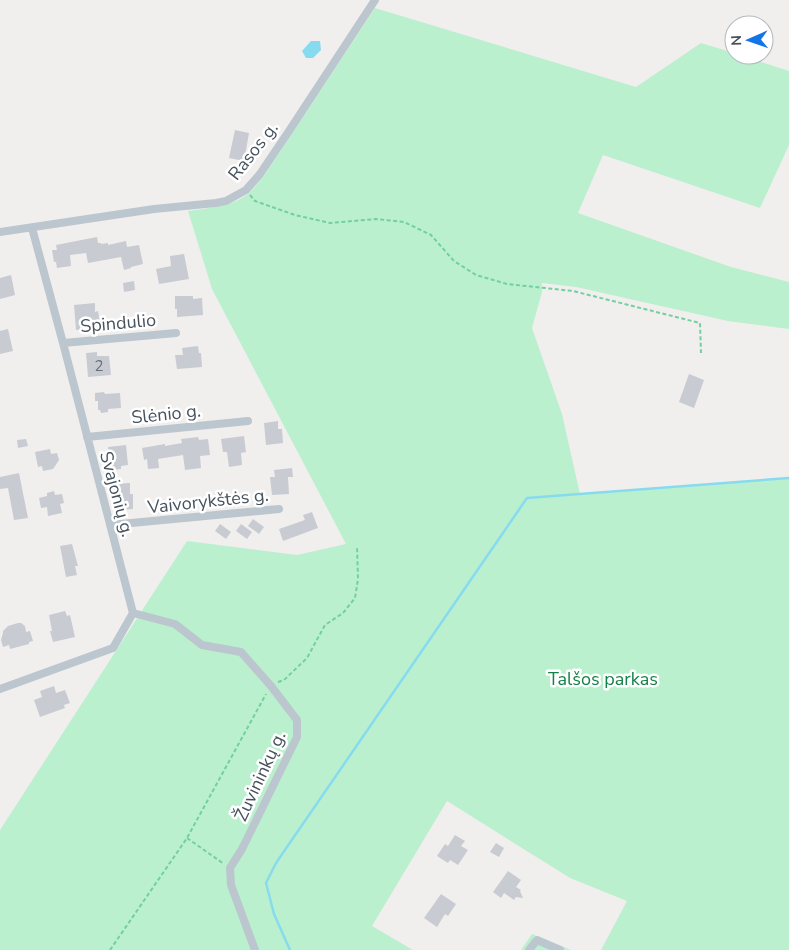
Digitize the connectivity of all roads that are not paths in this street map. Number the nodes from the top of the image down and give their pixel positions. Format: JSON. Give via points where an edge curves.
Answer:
{"nodes":[{"id":1,"x":375,"y":0,"type":"edge"},
{"id":2,"x":32,"y":228,"type":"junction"},
{"id":3,"x":0,"y":232,"type":"edge"},
{"id":4,"x":176,"y":333,"type":"dead end"},
{"id":5,"x":63,"y":343,"type":"junction"},
{"id":6,"x":248,"y":420,"type":"dead end"},
{"id":7,"x":87,"y":437,"type":"junction"},
{"id":8,"x":279,"y":509,"type":"dead end"},
{"id":9,"x":110,"y":525,"type":"junction"},
{"id":10,"x":133,"y":613,"type":"junction"},
{"id":11,"x":0,"y":688,"type":"edge"},
{"id":12,"x":255,"y":950,"type":"edge"},
{"id":13,"x":529,"y":950,"type":"edge"},
{"id":14,"x":560,"y":950,"type":"edge"}],
"edges":[{"from":1,"to":2,"type":"street","name":"Rasos g.","via":[[289,132],[246,190],[221,202]]},
{"from":2,"to":3,"type":"street","name":"Rasos g."},
{"from":2,"to":5,"type":"street","name":"Svajonių g."},
{"from":4,"to":5,"type":"street","name":"Spindulio"},
{"from":5,"to":7,"type":"street","name":"Svajonių g."},
{"from":6,"to":7,"type":"street","name":"Slėnio g."},
{"from":7,"to":9,"type":"street","name":"Svajonių g."},
{"from":8,"to":9,"type":"street","name":"Vaivorykštės g."},
{"from":9,"to":10,"type":"street","name":"Svajonių g."},
{"from":10,"to":11,"type":"street","via":[[113,648]]},
{"from":10,"to":12,"type":"street","name":"Žuvininkų g.","via":[[175,624],[202,645],[241,652],[297,720],[298,738],[230,868],[230,885]]},
{"from":13,"to":14,"type":"street","via":[[537,940]]}]}
